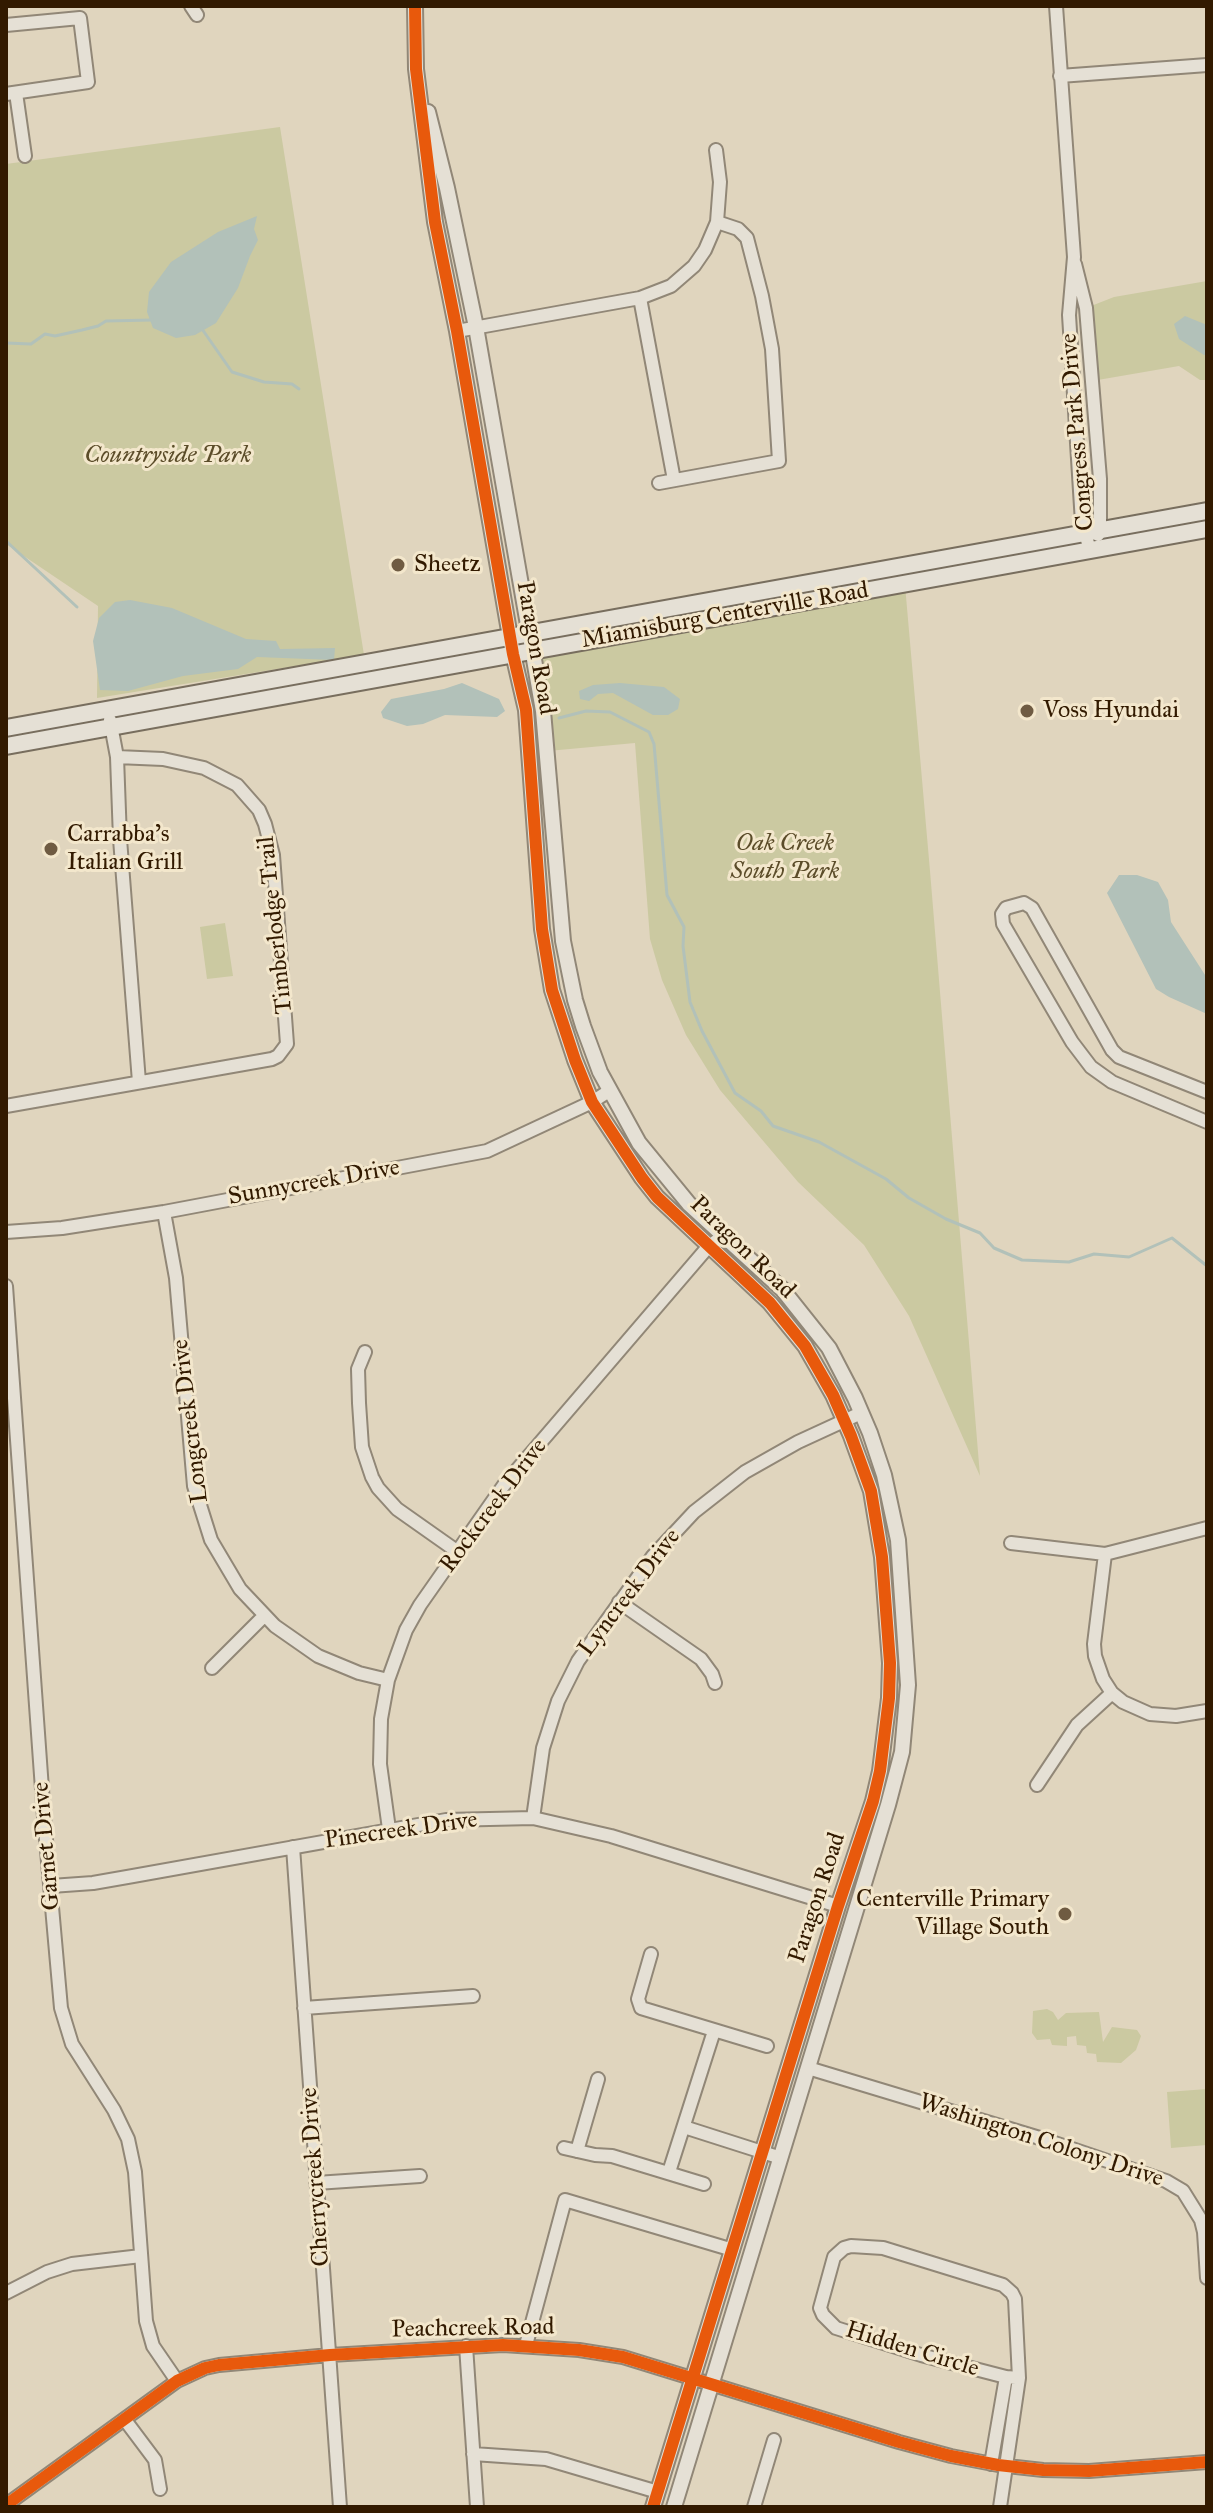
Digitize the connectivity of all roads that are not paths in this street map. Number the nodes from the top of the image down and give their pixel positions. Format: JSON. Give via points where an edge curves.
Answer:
{"nodes":[{"id":1,"x":415,"y":6,"type":"edge"},
{"id":2,"x":1056,"y":6,"type":"edge"},
{"id":3,"x":6,"y":25,"type":"edge"},
{"id":4,"x":1207,"y":65,"type":"edge"},
{"id":5,"x":416,"y":69,"type":"junction"},
{"id":6,"x":1060,"y":76,"type":"junction"},
{"id":7,"x":11,"y":94,"type":"edge"},
{"id":8,"x":716,"y":150,"type":"dead end"},
{"id":9,"x":25,"y":156,"type":"dead end"},
{"id":10,"x":717,"y":222,"type":"junction"},
{"id":11,"x":457,"y":233,"type":"junction"},
{"id":12,"x":439,"y":237,"type":"junction"},
{"id":13,"x":1074,"y":257,"type":"junction"},
{"id":14,"x":640,"y":298,"type":"junction"},
{"id":15,"x":476,"y":327,"type":"junction"},
{"id":16,"x":457,"y":331,"type":"junction"},
{"id":17,"x":674,"y":480,"type":"junction"},
{"id":18,"x":659,"y":483,"type":"dead end"},
{"id":19,"x":1207,"y":511,"type":"edge"},
{"id":20,"x":1207,"y":529,"type":"edge"},
{"id":21,"x":1091,"y":538,"type":"junction"},
{"id":22,"x":756,"y":592,"type":"junction"},
{"id":23,"x":759,"y":610,"type":"junction"},
{"id":24,"x":529,"y":633,"type":"junction"},
{"id":25,"x":512,"y":646,"type":"junction"},
{"id":26,"x":532,"y":650,"type":"junction"},
{"id":27,"x":295,"y":676,"type":"junction"},
{"id":28,"x":298,"y":695,"type":"junction"},
{"id":29,"x":109,"y":709,"type":"junction"},
{"id":30,"x":6,"y":728,"type":"edge"},
{"id":31,"x":112,"y":728,"type":"junction"},
{"id":32,"x":6,"y":746,"type":"edge"},
{"id":33,"x":117,"y":757,"type":"junction"},
{"id":34,"x":139,"y":1082,"type":"junction"},
{"id":35,"x":609,"y":1091,"type":"junction"},
{"id":36,"x":1207,"y":1092,"type":"edge"},
{"id":37,"x":592,"y":1102,"type":"junction"},
{"id":38,"x":6,"y":1106,"type":"edge"},
{"id":39,"x":1207,"y":1122,"type":"edge"},
{"id":40,"x":164,"y":1212,"type":"junction"},
{"id":41,"x":6,"y":1232,"type":"edge"},
{"id":42,"x":724,"y":1235,"type":"junction"},
{"id":43,"x":708,"y":1247,"type":"junction"},
{"id":44,"x":6,"y":1286,"type":"edge"},
{"id":45,"x":365,"y":1352,"type":"dead end"},
{"id":46,"x":861,"y":1413,"type":"junction"},
{"id":47,"x":843,"y":1420,"type":"junction"},
{"id":48,"x":1207,"y":1528,"type":"edge"},
{"id":49,"x":1011,"y":1543,"type":"dead end"},
{"id":50,"x":458,"y":1552,"type":"junction"},
{"id":51,"x":1105,"y":1554,"type":"junction"},
{"id":52,"x":619,"y":1602,"type":"junction"},
{"id":53,"x":264,"y":1616,"type":"junction"},
{"id":54,"x":212,"y":1668,"type":"dead end"},
{"id":55,"x":388,"y":1680,"type":"junction"},
{"id":56,"x":715,"y":1683,"type":"dead end"},
{"id":57,"x":1112,"y":1693,"type":"junction"},
{"id":58,"x":1207,"y":1711,"type":"edge"},
{"id":59,"x":1037,"y":1785,"type":"dead end"},
{"id":60,"x":533,"y":1818,"type":"junction"},
{"id":61,"x":389,"y":1829,"type":"junction"},
{"id":62,"x":293,"y":1847,"type":"junction"},
{"id":63,"x":51,"y":1886,"type":"junction"},
{"id":64,"x":838,"y":1906,"type":"junction"},
{"id":65,"x":651,"y":1954,"type":"dead end"},
{"id":66,"x":473,"y":1996,"type":"dead end"},
{"id":67,"x":304,"y":2008,"type":"junction"},
{"id":68,"x":714,"y":2031,"type":"junction"},
{"id":69,"x":767,"y":2046,"type":"dead end"},
{"id":70,"x":808,"y":2068,"type":"junction"},
{"id":71,"x":598,"y":2079,"type":"dead end"},
{"id":72,"x":684,"y":2127,"type":"junction"},
{"id":73,"x":762,"y":2151,"type":"junction"},
{"id":74,"x":781,"y":2158,"type":"junction"},
{"id":75,"x":669,"y":2172,"type":"junction"},
{"id":76,"x":420,"y":2176,"type":"dead end"},
{"id":77,"x":316,"y":2183,"type":"junction"},
{"id":78,"x":704,"y":2184,"type":"dead end"},
{"id":79,"x":733,"y":2250,"type":"junction"},
{"id":80,"x":141,"y":2256,"type":"junction"},
{"id":81,"x":1207,"y":2278,"type":"edge"},
{"id":82,"x":6,"y":2293,"type":"edge"},
{"id":83,"x":526,"y":2345,"type":"junction"},
{"id":84,"x":466,"y":2346,"type":"junction"},
{"id":85,"x":330,"y":2355,"type":"junction"},
{"id":86,"x":1013,"y":2378,"type":"junction"},
{"id":87,"x":692,"y":2379,"type":"junction"},
{"id":88,"x":177,"y":2381,"type":"junction"},
{"id":89,"x":712,"y":2385,"type":"junction"},
{"id":90,"x":125,"y":2420,"type":"junction"},
{"id":91,"x":774,"y":2440,"type":"dead end"},
{"id":92,"x":473,"y":2454,"type":"junction"},
{"id":93,"x":1207,"y":2462,"type":"edge"},
{"id":94,"x":991,"y":2464,"type":"junction"},
{"id":95,"x":1006,"y":2466,"type":"junction"},
{"id":96,"x":160,"y":2489,"type":"dead end"},
{"id":97,"x":658,"y":2492,"type":"junction"},
{"id":98,"x":6,"y":2505,"type":"edge"},
{"id":99,"x":340,"y":2507,"type":"edge"},
{"id":100,"x":477,"y":2507,"type":"edge"},
{"id":101,"x":653,"y":2507,"type":"edge"},
{"id":102,"x":674,"y":2507,"type":"edge"},
{"id":103,"x":754,"y":2507,"type":"edge"},
{"id":104,"x":1000,"y":2507,"type":"edge"}],
"edges":[{"from":1,"to":5,"type":"street","name":"Paragon Road"},
{"from":2,"to":6,"type":"street","name":"Congress Park Drive"},
{"from":3,"to":7,"type":"street","via":[[80,18],[88,82]]},
{"from":4,"to":6,"type":"street"},
{"from":5,"to":11,"type":"street","name":"Paragon Road"},
{"from":5,"to":12,"type":"street","name":"Paragon Road"},
{"from":6,"to":13,"type":"street","name":"Congress Park Drive"},
{"from":7,"to":9,"type":"street"},
{"from":8,"to":10,"type":"street"},
{"from":10,"to":14,"type":"street","via":[[694,266],[671,286]]},
{"from":10,"to":17,"type":"street","via":[[747,238],[772,349],[779,461]]},
{"from":11,"to":12,"type":"street"},
{"from":11,"to":15,"type":"street","name":"Paragon Road"},
{"from":12,"to":16,"type":"street","name":"Paragon Road"},
{"from":13,"to":21,"type":"street","name":"Congress Park Drive","via":[[1069,315]]},
{"from":13,"to":21,"type":"street","name":"Congress Park Drive","via":[[1086,308],[1100,479]]},
{"from":14,"to":15,"type":"street"},
{"from":14,"to":17,"type":"street"},
{"from":15,"to":16,"type":"street"},
{"from":15,"to":24,"type":"street","name":"Paragon Road"},
{"from":16,"to":25,"type":"street","name":"Paragon Road"},
{"from":17,"to":18,"type":"street"},
{"from":19,"to":21,"type":"main road","name":"Miamisburg Centerville Road"},
{"from":20,"to":21,"type":"main road","name":"Miamisburg Centerville Road"},
{"from":21,"to":22,"type":"main road","name":"Miamisburg Centerville Road"},
{"from":21,"to":23,"type":"main road","name":"Miamisburg Centerville Road"},
{"from":22,"to":23,"type":"main road"},
{"from":22,"to":24,"type":"main road","name":"Miamisburg Centerville Road"},
{"from":23,"to":26,"type":"main road","name":"Miamisburg Centerville Road"},
{"from":24,"to":25,"type":"main road","name":"Miamisburg Centerville Road"},
{"from":24,"to":26,"type":"street","name":"Paragon Road"},
{"from":25,"to":26,"type":"main road","name":"Miamisburg Centerville Road"},
{"from":25,"to":27,"type":"main road","name":"Miamisburg Centerville Road"},
{"from":25,"to":28,"type":"main road","name":"Miamisburg Centerville Road"},
{"from":25,"to":37,"type":"street","name":"Paragon Road","via":[[526,710],[546,959]]},
{"from":26,"to":35,"type":"street","name":"Paragon Road","via":[[547,738],[563,941],[575,1000]]},
{"from":27,"to":28,"type":"main road"},
{"from":27,"to":29,"type":"main road","name":"Miamisburg Centerville Road"},
{"from":28,"to":31,"type":"main road","name":"Miamisburg Centerville Road"},
{"from":29,"to":30,"type":"main road","name":"Miamisburg Centerville Road"},
{"from":29,"to":31,"type":"street"},
{"from":31,"to":32,"type":"main road","name":"Miamisburg Centerville Road"},
{"from":31,"to":33,"type":"street"},
{"from":33,"to":34,"type":"street"},
{"from":33,"to":34,"type":"street","name":"Timberlodge Trail","via":[[204,768],[237,785],[259,810],[273,855],[288,1038],[284,1050],[272,1059]]},
{"from":34,"to":38,"type":"street","name":"Timberlodge Trail"},
{"from":35,"to":37,"type":"street","name":"Sunnycreek Drive"},
{"from":35,"to":42,"type":"street","name":"Paragon Road","via":[[639,1143],[689,1204]]},
{"from":36,"to":39,"type":"street","via":[[1119,1057],[1032,908],[1024,903],[1006,908],[1003,924],[1091,1067],[1112,1082]]},
{"from":37,"to":40,"type":"street","name":"Sunnycreek Drive","via":[[487,1151]]},
{"from":37,"to":43,"type":"street","name":"Paragon Road","via":[[657,1197]]},
{"from":40,"to":41,"type":"street","name":"Sunnycreek Drive"},
{"from":40,"to":53,"type":"street","name":"Longcreek Drive","via":[[176,1278],[197,1497],[225,1565]]},
{"from":42,"to":43,"type":"street","name":"Rockcreek Drive"},
{"from":42,"to":46,"type":"street","name":"Paragon Road","via":[[811,1323]]},
{"from":43,"to":47,"type":"street","name":"Paragon Road","via":[[790,1324]]},
{"from":43,"to":50,"type":"street","name":"Rockcreek Drive","via":[[504,1485]]},
{"from":44,"to":63,"type":"street","name":"Garnet Drive"},
{"from":45,"to":50,"type":"street","via":[[358,1369],[359,1403],[362,1447],[372,1477],[397,1509]]},
{"from":46,"to":47,"type":"street","name":"Lyncreek Drive"},
{"from":46,"to":70,"type":"street","name":"Paragon Road","via":[[884,1475],[898,1540],[907,1648],[906,1716],[888,1805]]},
{"from":47,"to":52,"type":"street","name":"Lyncreek Drive","via":[[732,1481],[680,1526]]},
{"from":47,"to":64,"type":"street","name":"Paragon Road","via":[[878,1524],[890,1663],[880,1771]]},
{"from":48,"to":51,"type":"street"},
{"from":49,"to":51,"type":"street"},
{"from":50,"to":55,"type":"street","name":"Rockcreek Drive","via":[[406,1630]]},
{"from":51,"to":57,"type":"street","via":[[1094,1644],[1098,1668]]},
{"from":52,"to":56,"type":"street","via":[[701,1659]]},
{"from":52,"to":60,"type":"street","name":"Lyncreek Drive","via":[[558,1701],[543,1748]]},
{"from":53,"to":54,"type":"street"},
{"from":53,"to":55,"type":"street","name":"Longcreek Drive","via":[[318,1656]]},
{"from":55,"to":61,"type":"street","name":"Rockcreek Drive","via":[[380,1764]]},
{"from":57,"to":58,"type":"street","via":[[1150,1714]]},
{"from":57,"to":59,"type":"street","via":[[1077,1725]]},
{"from":60,"to":61,"type":"street","name":"Pinecreek Drive","via":[[472,1818]]},
{"from":60,"to":64,"type":"street","name":"Pinecreek Drive","via":[[611,1836]]},
{"from":61,"to":62,"type":"street","name":"Pinecreek Drive"},
{"from":62,"to":63,"type":"street","name":"Pinecreek Drive"},
{"from":62,"to":67,"type":"street","name":"Cherrycreek Drive"},
{"from":63,"to":80,"type":"street","name":"Garnet Drive","via":[[66,2027],[128,2139]]},
{"from":64,"to":73,"type":"street","name":"Paragon Road"},
{"from":65,"to":68,"type":"street","via":[[638,1999],[641,2008]]},
{"from":66,"to":67,"type":"street"},
{"from":67,"to":77,"type":"street","name":"Cherrycreek Drive"},
{"from":68,"to":69,"type":"street"},
{"from":68,"to":72,"type":"street"},
{"from":70,"to":74,"type":"street","name":"Paragon Road"},
{"from":70,"to":81,"type":"street","name":"Washington Colony Drive","via":[[1166,2181],[1183,2191],[1201,2220]]},
{"from":71,"to":75,"type":"street","via":[[570,2149]]},
{"from":72,"to":73,"type":"street"},
{"from":72,"to":75,"type":"street"},
{"from":73,"to":74,"type":"street"},
{"from":73,"to":79,"type":"street","name":"Paragon Road"},
{"from":74,"to":89,"type":"street","name":"Paragon Road"},
{"from":75,"to":78,"type":"street"},
{"from":76,"to":77,"type":"street"},
{"from":77,"to":85,"type":"street","name":"Cherrycreek Drive"},
{"from":79,"to":83,"type":"street","via":[[565,2200]]},
{"from":79,"to":87,"type":"street","name":"Paragon Road"},
{"from":80,"to":82,"type":"street","via":[[72,2264]]},
{"from":80,"to":88,"type":"street","name":"Garnet Drive","via":[[149,2334]]},
{"from":83,"to":84,"type":"street","name":"Peachcreek Road"},
{"from":83,"to":87,"type":"street","name":"Peachcreek Road","via":[[623,2357]]},
{"from":84,"to":85,"type":"street","name":"Peachcreek Road"},
{"from":84,"to":92,"type":"street"},
{"from":85,"to":88,"type":"street","name":"Peachcreek Road","via":[[219,2365]]},
{"from":85,"to":99,"type":"street","name":"Cherrycreek Drive"},
{"from":86,"to":86,"type":"street","name":"Hidden Circle","via":[[1015,2299],[1008,2289],[883,2248],[851,2246],[834,2257],[820,2308],[829,2323],[921,2355]]},
{"from":86,"to":94,"type":"street","name":"Hidden Circle"},
{"from":86,"to":95,"type":"street","name":"Hidden Circle"},
{"from":87,"to":89,"type":"street","name":"Peachcreek Road"},
{"from":87,"to":97,"type":"street","name":"Paragon Road"},
{"from":88,"to":90,"type":"street","name":"Peachcreek Road"},
{"from":89,"to":94,"type":"street","name":"Peachcreek Road"},
{"from":89,"to":102,"type":"street","name":"Paragon Road"},
{"from":90,"to":96,"type":"street","via":[[155,2460]]},
{"from":90,"to":98,"type":"street","name":"Peachcreek Road"},
{"from":91,"to":103,"type":"street"},
{"from":92,"to":97,"type":"street","via":[[546,2459]]},
{"from":92,"to":100,"type":"street"},
{"from":93,"to":95,"type":"street","name":"Peachcreek Road","via":[[1089,2471]]},
{"from":94,"to":95,"type":"street","name":"Peachcreek Road"},
{"from":95,"to":104,"type":"street","name":"Hidden Circle"},
{"from":97,"to":101,"type":"street","name":"Paragon Road"}]}
